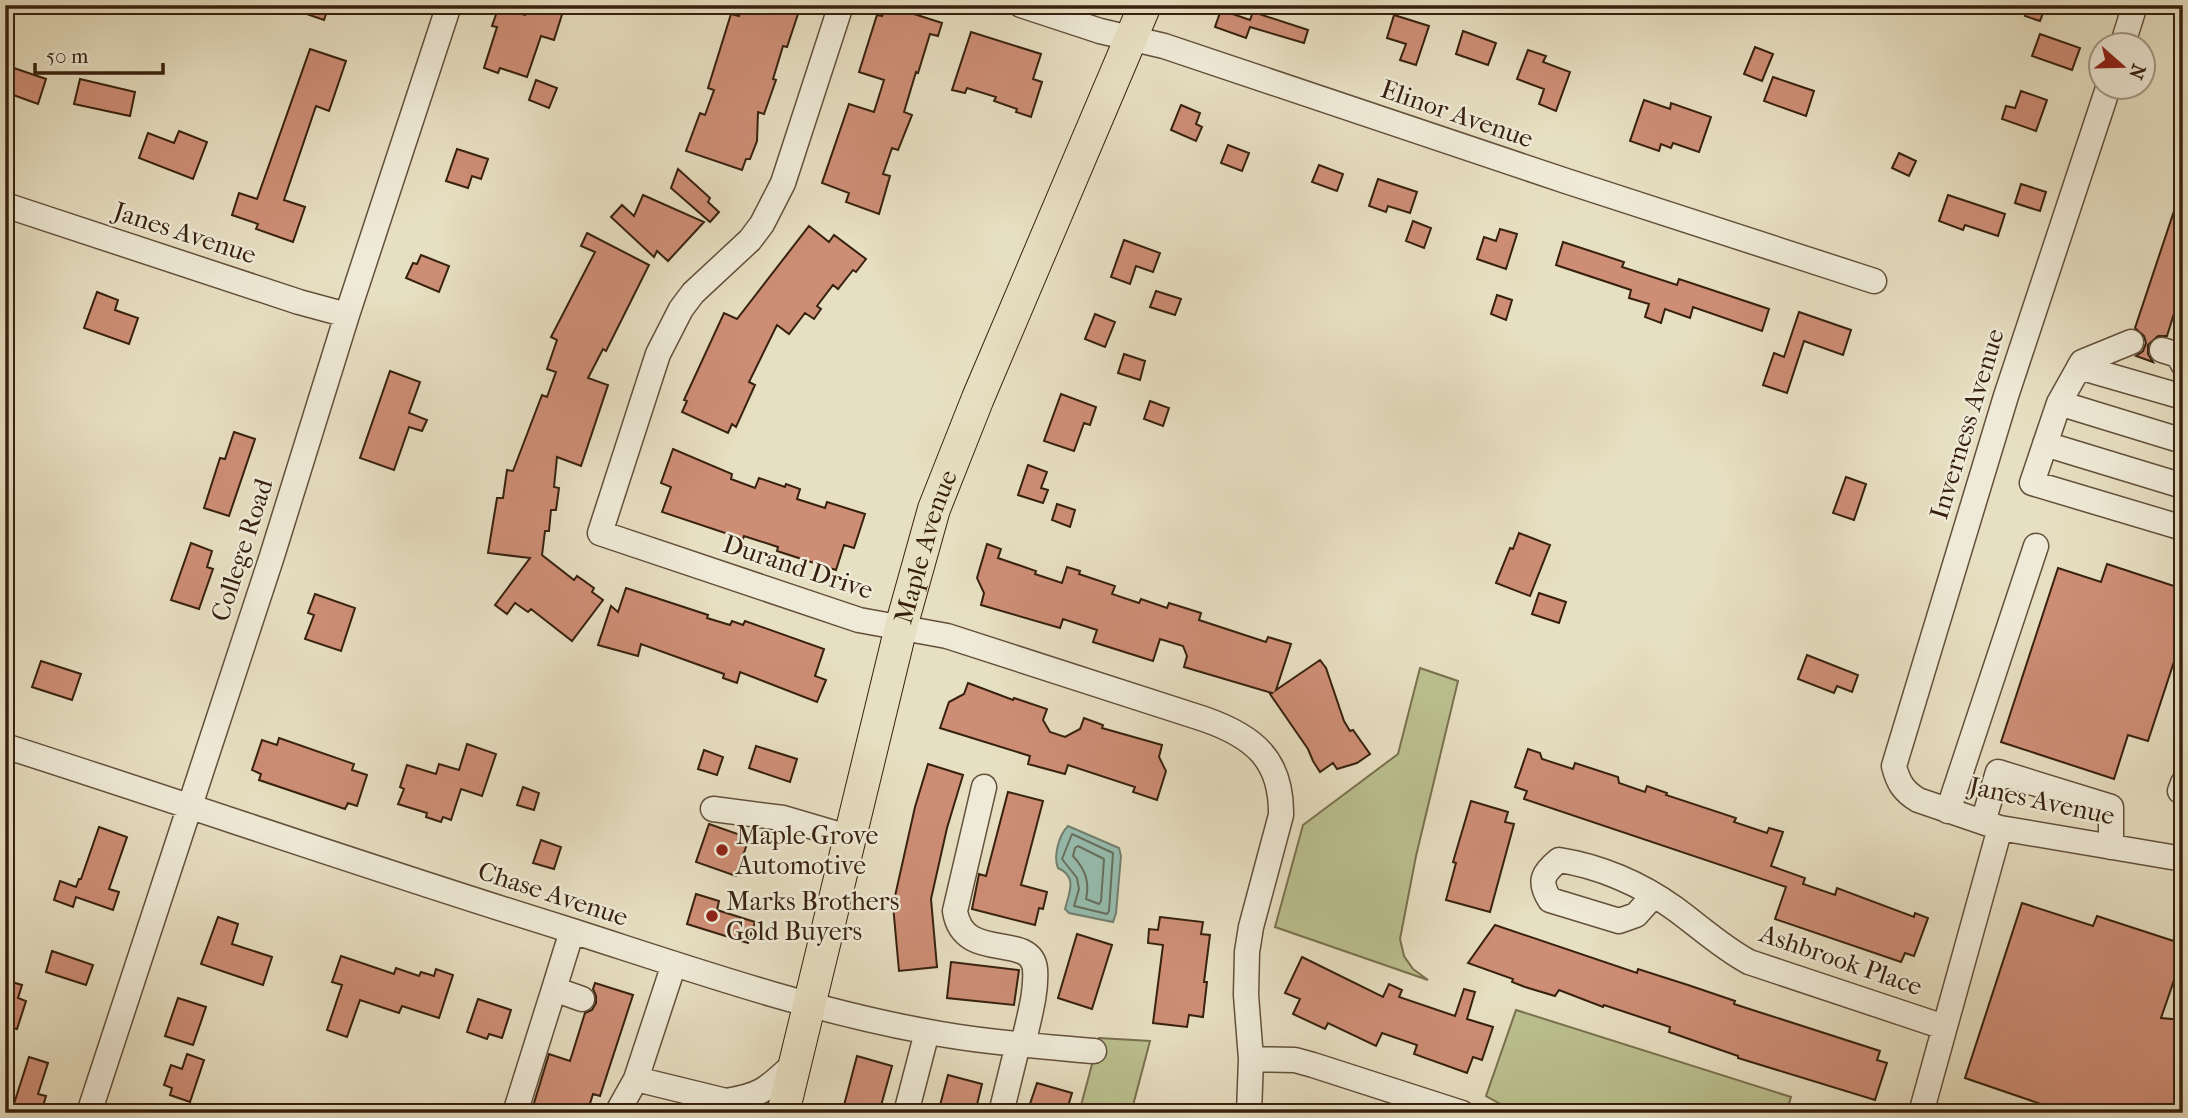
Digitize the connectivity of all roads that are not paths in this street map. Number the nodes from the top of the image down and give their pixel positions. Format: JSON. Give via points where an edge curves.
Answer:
{"nodes":[{"id":1,"x":449,"y":5,"type":"edge"},
{"id":2,"x":841,"y":5,"type":"edge"},
{"id":3,"x":1021,"y":5,"type":"edge"},
{"id":4,"x":1145,"y":5,"type":"edge"},
{"id":5,"x":2135,"y":5,"type":"edge"},
{"id":6,"x":2126,"y":32,"type":"edge"},
{"id":7,"x":1131,"y":39,"type":"junction"},
{"id":8,"x":2103,"y":102,"type":"edge"},
{"id":9,"x":5,"y":205,"type":"edge"},
{"id":10,"x":1874,"y":281,"type":"dead end"},
{"id":11,"x":347,"y":315,"type":"junction"},
{"id":12,"x":2131,"y":342,"type":"dead end"},
{"id":13,"x":2162,"y":350,"type":"dead end"},
{"id":14,"x":2183,"y":364,"type":"edge"},
{"id":15,"x":2079,"y":367,"type":"junction"},
{"id":16,"x":2183,"y":397,"type":"edge"},
{"id":17,"x":2059,"y":403,"type":"junction"},
{"id":18,"x":2183,"y":441,"type":"edge"},
{"id":19,"x":2045,"y":444,"type":"junction"},
{"id":20,"x":2183,"y":486,"type":"edge"},
{"id":21,"x":2183,"y":528,"type":"edge"},
{"id":22,"x":2036,"y":545,"type":"dead end"},
{"id":23,"x":901,"y":627,"type":"junction"},
{"id":24,"x":5,"y":746,"type":"edge"},
{"id":25,"x":1898,"y":781,"type":"joint"},
{"id":26,"x":2183,"y":783,"type":"edge"},
{"id":27,"x":984,"y":787,"type":"dead end"},
{"id":28,"x":2183,"y":792,"type":"edge"},
{"id":29,"x":190,"y":805,"type":"junction"},
{"id":30,"x":713,"y":809,"type":"dead end"},
{"id":31,"x":1948,"y":811,"type":"junction"},
{"id":32,"x":1992,"y":825,"type":"junction"},
{"id":33,"x":851,"y":838,"type":"junction"},
{"id":34,"x":2111,"y":847,"type":"junction"},
{"id":35,"x":2183,"y":859,"type":"edge"},
{"id":36,"x":1653,"y":896,"type":"dead end"},
{"id":37,"x":572,"y":931,"type":"junction"},
{"id":38,"x":674,"y":964,"type":"junction"},
{"id":39,"x":554,"y":989,"type":"junction"},
{"id":40,"x":582,"y":999,"type":"dead end"},
{"id":41,"x":809,"y":1004,"type":"junction"},
{"id":42,"x":1944,"y":1027,"type":"junction"},
{"id":43,"x":927,"y":1032,"type":"junction"},
{"id":44,"x":1021,"y":1044,"type":"junction"},
{"id":45,"x":1094,"y":1051,"type":"dead end"},
{"id":46,"x":1251,"y":1059,"type":"junction"},
{"id":47,"x":795,"y":1063,"type":"junction"},
{"id":48,"x":636,"y":1079,"type":"junction"},
{"id":49,"x":735,"y":1107,"type":"edge"},
{"id":50,"x":89,"y":1113,"type":"edge"},
{"id":51,"x":515,"y":1113,"type":"edge"},
{"id":52,"x":617,"y":1113,"type":"edge"},
{"id":53,"x":783,"y":1113,"type":"edge"},
{"id":54,"x":906,"y":1113,"type":"edge"},
{"id":55,"x":1002,"y":1113,"type":"edge"},
{"id":56,"x":1249,"y":1113,"type":"edge"},
{"id":57,"x":1462,"y":1113,"type":"edge"},
{"id":58,"x":1921,"y":1113,"type":"edge"}],
"edges":[{"from":1,"to":11,"type":"street","name":"College Road"},
{"from":2,"to":23,"type":"street","name":"Durand Drive","via":[[772,207],[750,240],[693,293],[657,354],[600,533],[859,620]]},
{"from":3,"to":7,"type":"street","name":"Elinor Avenue"},
{"from":4,"to":7,"type":"main road","name":"Maple Avenue"},
{"from":5,"to":6,"type":"street"},
{"from":7,"to":10,"type":"street","name":"Elinor Avenue"},
{"from":7,"to":23,"type":"main road","name":"Maple Avenue","via":[[951,463],[923,542]]},
{"from":8,"to":25,"type":"street","name":"Inverness Avenue","via":[[2006,396],[1894,765]]},
{"from":9,"to":11,"type":"street","name":"Janes Avenue"},
{"from":11,"to":29,"type":"street","name":"College Road"},
{"from":12,"to":15,"type":"street"},
{"from":13,"to":14,"type":"street","via":[[2178,355]]},
{"from":15,"to":16,"type":"street"},
{"from":15,"to":17,"type":"street"},
{"from":17,"to":18,"type":"street"},
{"from":17,"to":19,"type":"street"},
{"from":19,"to":20,"type":"street"},
{"from":19,"to":21,"type":"street","via":[[2032,483]]},
{"from":22,"to":31,"type":"street"},
{"from":23,"to":33,"type":"main road","name":"Maple Avenue"},
{"from":23,"to":46,"type":"street","name":"Durand Drive","via":[[947,636],[1204,719],[1241,734],[1262,752],[1276,776],[1281,815],[1247,952]]},
{"from":24,"to":29,"type":"street","name":"Chase Avenue"},
{"from":25,"to":31,"type":"street","name":"Janes Avenue","via":[[1907,793]]},
{"from":26,"to":28,"type":"street"},
{"from":27,"to":44,"type":"street","via":[[958,893],[956,922],[975,940],[1022,951],[1032,960],[1034,983]]},
{"from":29,"to":37,"type":"street","name":"Chase Avenue"},
{"from":29,"to":50,"type":"street","name":"College Road"},
{"from":30,"to":33,"type":"street","via":[[783,818]]},
{"from":31,"to":32,"type":"street","name":"Janes Avenue"},
{"from":32,"to":34,"type":"street","name":"Janes Avenue"},
{"from":32,"to":34,"type":"street","via":[[1998,772],[2111,807]]},
{"from":32,"to":42,"type":"street"},
{"from":33,"to":41,"type":"main road","name":"Maple Avenue"},
{"from":34,"to":35,"type":"street","name":"Janes Avenue"},
{"from":36,"to":42,"type":"street","name":"Ashbrook Place","via":[[1749,962]]},
{"from":37,"to":38,"type":"street","name":"Chase Avenue"},
{"from":37,"to":39,"type":"street"},
{"from":38,"to":41,"type":"street","name":"Chase Avenue"},
{"from":38,"to":48,"type":"street"},
{"from":39,"to":40,"type":"street"},
{"from":39,"to":51,"type":"street"},
{"from":41,"to":43,"type":"street","name":"Chase Avenue"},
{"from":41,"to":47,"type":"main road","name":"Maple Avenue"},
{"from":42,"to":58,"type":"street"},
{"from":43,"to":44,"type":"street","name":"Chase Avenue"},
{"from":43,"to":54,"type":"street"},
{"from":44,"to":45,"type":"street","name":"Chase Avenue"},
{"from":44,"to":55,"type":"street"},
{"from":46,"to":56,"type":"street","name":"Durand Drive"},
{"from":46,"to":57,"type":"street","via":[[1294,1060]]},
{"from":47,"to":49,"type":"street","via":[[765,1091]]},
{"from":47,"to":53,"type":"main road","name":"Maple Avenue"},
{"from":48,"to":49,"type":"street"},
{"from":48,"to":52,"type":"street"}]}
